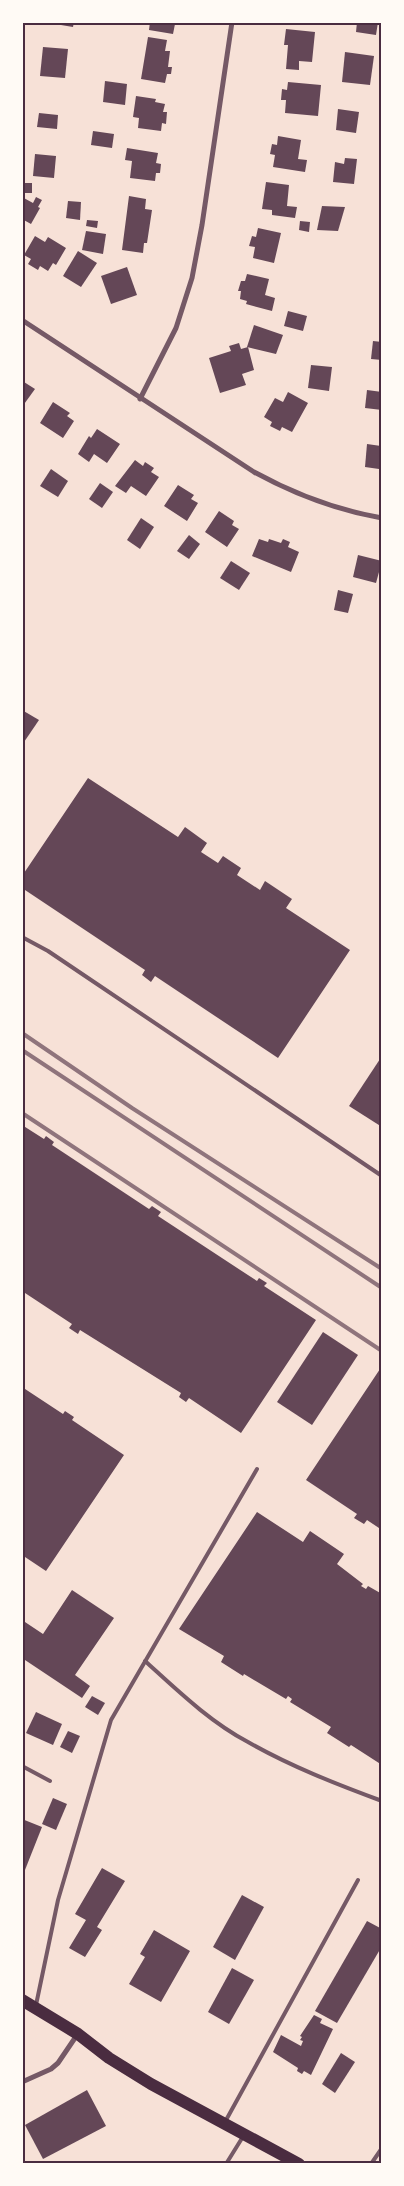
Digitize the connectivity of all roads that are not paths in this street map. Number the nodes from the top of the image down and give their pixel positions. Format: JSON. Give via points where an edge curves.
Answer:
{"nodes":[{"id":1,"x":232,"y":22,"type":"edge"},
{"id":2,"x":22,"y":320,"type":"edge"},
{"id":3,"x":140,"y":399,"type":"junction"},
{"id":4,"x":382,"y":518,"type":"edge"},
{"id":5,"x":22,"y":937,"type":"edge"},
{"id":6,"x":382,"y":1176,"type":"edge"},
{"id":7,"x":257,"y":1469,"type":"dead end"},
{"id":8,"x":145,"y":1661,"type":"junction"},
{"id":9,"x":22,"y":1766,"type":"edge"},
{"id":10,"x":50,"y":1781,"type":"dead end"},
{"id":11,"x":382,"y":1801,"type":"edge"},
{"id":12,"x":358,"y":1880,"type":"dead end"},
{"id":13,"x":22,"y":2000,"type":"edge"},
{"id":14,"x":36,"y":2007,"type":"junction"},
{"id":15,"x":78,"y":2034,"type":"junction"},
{"id":16,"x":22,"y":2082,"type":"edge"},
{"id":17,"x":225,"y":2122,"type":"junction"},
{"id":18,"x":245,"y":2134,"type":"junction"},
{"id":19,"x":382,"y":2148,"type":"edge"},
{"id":20,"x":226,"y":2164,"type":"edge"},
{"id":21,"x":299,"y":2164,"type":"edge"},
{"id":22,"x":371,"y":2164,"type":"edge"}],
"edges":[{"from":1,"to":3,"type":"street","via":[[192,278],[176,328]]},
{"from":2,"to":3,"type":"street"},
{"from":3,"to":4,"type":"street","via":[[288,490]]},
{"from":5,"to":6,"type":"lane","via":[[48,951]]},
{"from":7,"to":8,"type":"lane"},
{"from":8,"to":11,"type":"lane","via":[[192,1703],[246,1742],[317,1776]]},
{"from":8,"to":14,"type":"lane","via":[[111,1720],[58,1900]]},
{"from":9,"to":10,"type":"lane"},
{"from":12,"to":17,"type":"lane"},
{"from":13,"to":14,"type":"main road"},
{"from":14,"to":15,"type":"main road"},
{"from":15,"to":16,"type":"street","via":[[51,2068]]},
{"from":15,"to":17,"type":"main road","via":[[151,2084]]},
{"from":17,"to":18,"type":"main road"},
{"from":18,"to":20,"type":"lane"},
{"from":18,"to":21,"type":"main road"},
{"from":19,"to":22,"type":"lane"}]}
